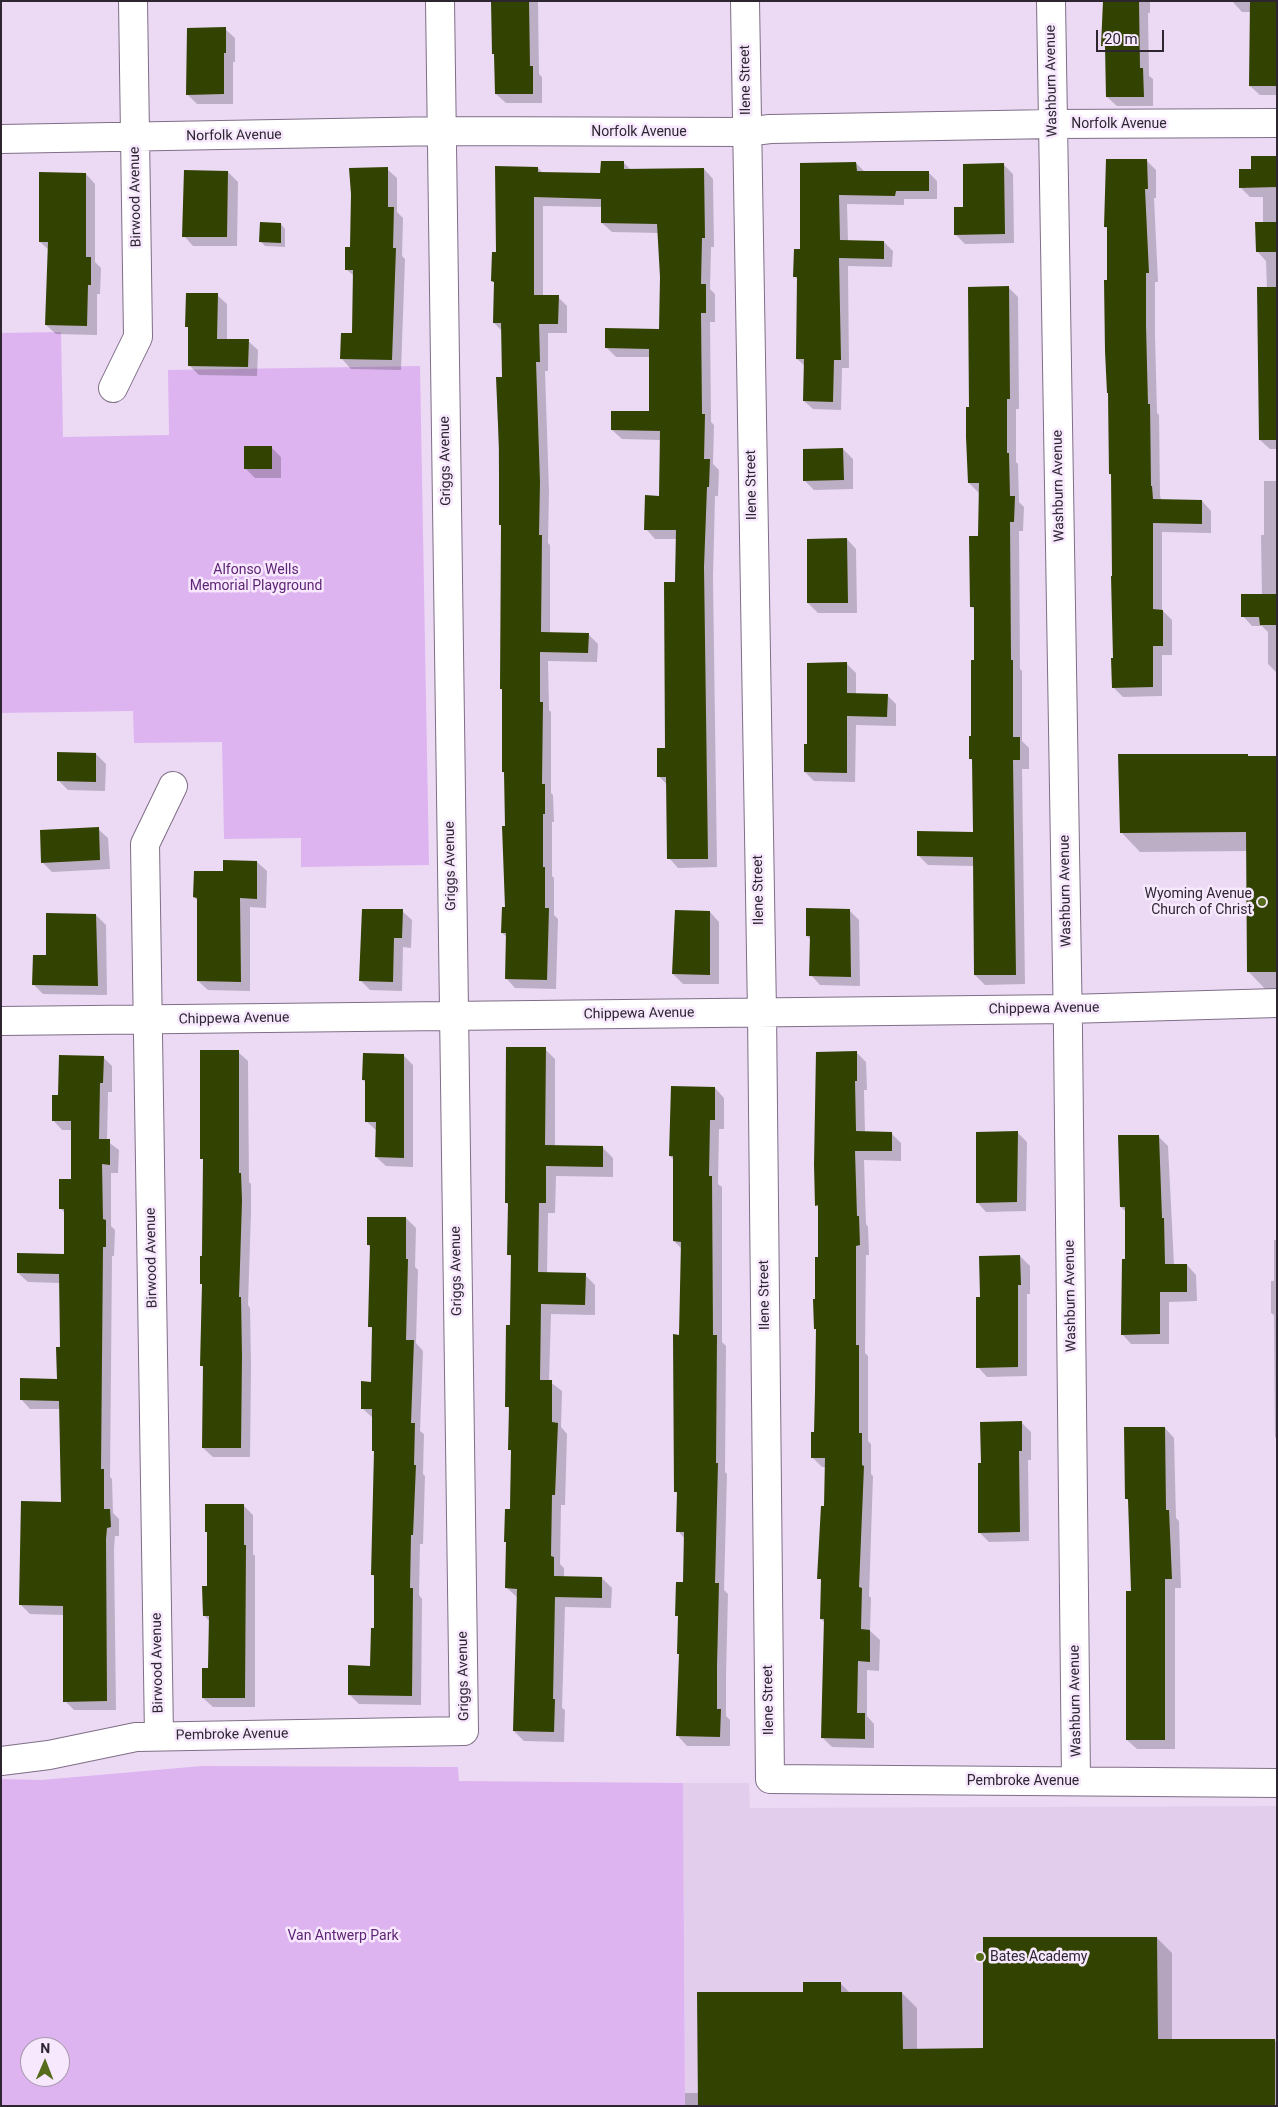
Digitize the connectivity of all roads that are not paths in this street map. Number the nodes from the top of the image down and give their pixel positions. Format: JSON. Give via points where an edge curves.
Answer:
{"nodes":[{"id":1,"x":133,"y":1,"type":"edge"},
{"id":2,"x":440,"y":1,"type":"edge"},
{"id":3,"x":745,"y":1,"type":"edge"},
{"id":4,"x":1051,"y":1,"type":"edge"},
{"id":5,"x":1277,"y":123,"type":"edge"},
{"id":6,"x":1053,"y":124,"type":"junction"},
{"id":7,"x":442,"y":132,"type":"junction"},
{"id":8,"x":746,"y":132,"type":"junction"},
{"id":9,"x":134,"y":138,"type":"junction"},
{"id":10,"x":1,"y":139,"type":"edge"},
{"id":11,"x":113,"y":388,"type":"dead end"},
{"id":12,"x":173,"y":786,"type":"dead end"},
{"id":13,"x":1277,"y":1003,"type":"edge"},
{"id":14,"x":1068,"y":1009,"type":"junction"},
{"id":15,"x":762,"y":1012,"type":"junction"},
{"id":16,"x":453,"y":1017,"type":"junction"},
{"id":17,"x":148,"y":1020,"type":"junction"},
{"id":18,"x":1,"y":1021,"type":"edge"},
{"id":19,"x":464,"y":1731,"type":"joint"},
{"id":20,"x":159,"y":1736,"type":"junction"},
{"id":21,"x":1,"y":1761,"type":"edge"},
{"id":22,"x":770,"y":1779,"type":"joint"},
{"id":23,"x":1076,"y":1781,"type":"junction"},
{"id":24,"x":1277,"y":1783,"type":"edge"}],
"edges":[{"from":1,"to":9,"type":"street","name":"Birwood Avenue"},
{"from":2,"to":7,"type":"street","name":"Griggs Avenue"},
{"from":3,"to":8,"type":"street","name":"Ilene Street"},
{"from":4,"to":6,"type":"street","name":"Washburn Avenue"},
{"from":5,"to":6,"type":"street","name":"Norfolk Avenue"},
{"from":6,"to":8,"type":"street","name":"Norfolk Avenue"},
{"from":6,"to":14,"type":"street","name":"Washburn Avenue"},
{"from":7,"to":8,"type":"street","name":"Norfolk Avenue"},
{"from":7,"to":9,"type":"street","name":"Norfolk Avenue"},
{"from":7,"to":16,"type":"street","name":"Griggs Avenue"},
{"from":8,"to":15,"type":"street","name":"Ilene Street"},
{"from":9,"to":10,"type":"street","name":"Norfolk Avenue"},
{"from":9,"to":11,"type":"street","name":"Birwood Avenue","via":[[138,337]]},
{"from":12,"to":17,"type":"street","name":"Birwood Avenue","via":[[145,844]]},
{"from":13,"to":14,"type":"street","name":"Chippewa Avenue"},
{"from":14,"to":15,"type":"street","name":"Chippewa Avenue"},
{"from":14,"to":23,"type":"street","name":"Washburn Avenue"},
{"from":15,"to":16,"type":"street","name":"Chippewa Avenue"},
{"from":15,"to":22,"type":"street","name":"Ilene Street"},
{"from":16,"to":17,"type":"street","name":"Chippewa Avenue"},
{"from":16,"to":19,"type":"street","name":"Griggs Avenue"},
{"from":17,"to":18,"type":"street","name":"Chippewa Avenue"},
{"from":17,"to":20,"type":"street","name":"Birwood Avenue"},
{"from":19,"to":20,"type":"street","name":"Pembroke Avenue"},
{"from":20,"to":21,"type":"street","name":"Pembroke Avenue","via":[[136,1737]]},
{"from":22,"to":23,"type":"street","name":"Pembroke Avenue"},
{"from":23,"to":24,"type":"street","name":"Pembroke Avenue"}]}
